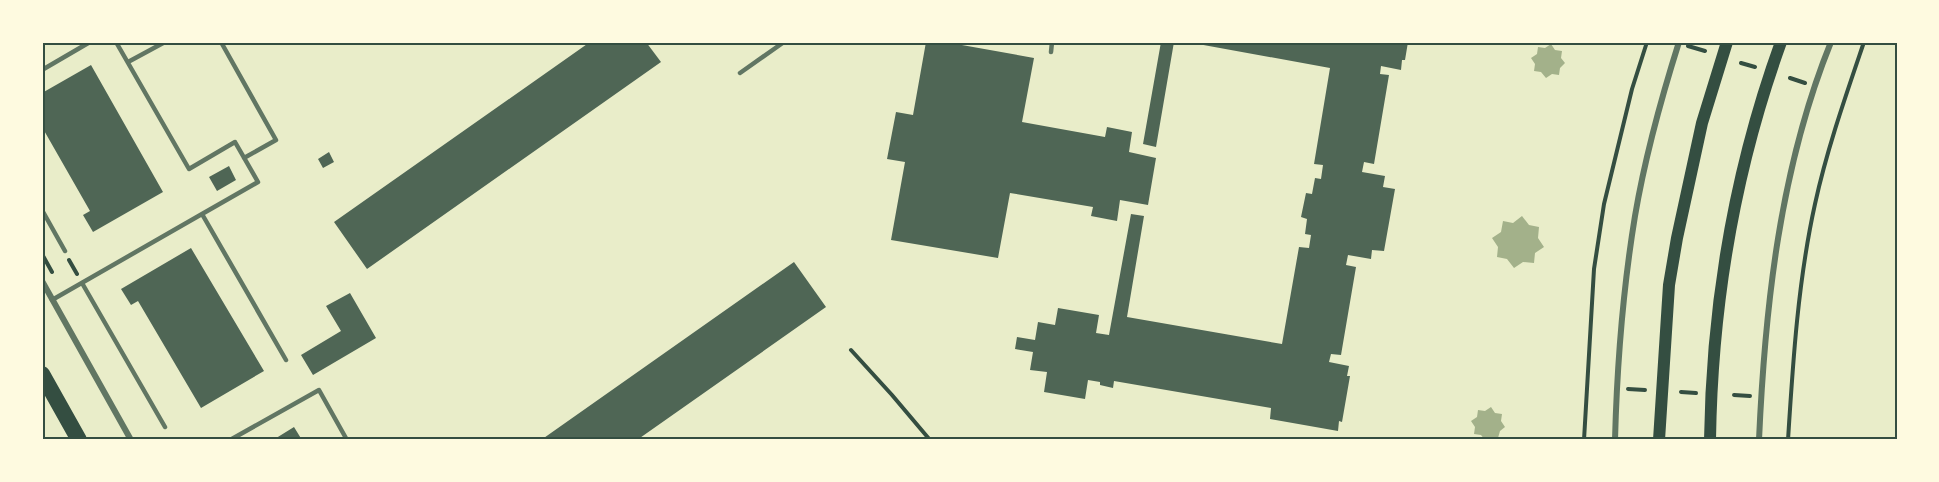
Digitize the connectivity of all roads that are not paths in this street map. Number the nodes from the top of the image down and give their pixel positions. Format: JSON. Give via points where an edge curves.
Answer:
{"nodes":[{"id":1,"x":90,"y":42,"type":"edge"},
{"id":2,"x":116,"y":42,"type":"edge"},
{"id":3,"x":165,"y":42,"type":"edge"},
{"id":4,"x":221,"y":42,"type":"edge"},
{"id":5,"x":784,"y":42,"type":"edge"},
{"id":6,"x":1052,"y":42,"type":"edge"},
{"id":7,"x":1679,"y":42,"type":"edge"},
{"id":8,"x":1727,"y":42,"type":"edge"},
{"id":9,"x":1781,"y":42,"type":"edge"},
{"id":10,"x":1831,"y":42,"type":"edge"},
{"id":11,"x":1051,"y":52,"type":"dead end"},
{"id":12,"x":128,"y":62,"type":"junction"},
{"id":13,"x":42,"y":70,"type":"edge"},
{"id":14,"x":740,"y":73,"type":"dead end"},
{"id":15,"x":244,"y":158,"type":"junction"},
{"id":16,"x":42,"y":210,"type":"edge"},
{"id":17,"x":202,"y":214,"type":"junction"},
{"id":18,"x":64,"y":251,"type":"road end"},
{"id":19,"x":42,"y":281,"type":"edge"},
{"id":20,"x":82,"y":283,"type":"junction"},
{"id":21,"x":52,"y":300,"type":"junction"},
{"id":22,"x":286,"y":360,"type":"dead end"},
{"id":23,"x":42,"y":374,"type":"edge"},
{"id":24,"x":165,"y":427,"type":"dead end"},
{"id":25,"x":79,"y":440,"type":"edge"},
{"id":26,"x":131,"y":440,"type":"edge"},
{"id":27,"x":230,"y":440,"type":"edge"},
{"id":28,"x":347,"y":440,"type":"edge"},
{"id":29,"x":1615,"y":440,"type":"edge"},
{"id":30,"x":1659,"y":440,"type":"edge"},
{"id":31,"x":1710,"y":440,"type":"edge"},
{"id":32,"x":1759,"y":440,"type":"edge"}],
"edges":[{"from":1,"to":13,"type":"lane"},
{"from":2,"to":12,"type":"lane"},
{"from":3,"to":12,"type":"lane"},
{"from":4,"to":15,"type":"lane","via":[[276,140]]},
{"from":5,"to":14,"type":"lane"},
{"from":6,"to":11,"type":"lane"},
{"from":7,"to":29,"type":"street","via":[[1636,213],[1626,287]]},
{"from":8,"to":30,"type":"main road","via":[[1702,123],[1677,238]]},
{"from":9,"to":31,"type":"main road","via":[[1737,194],[1716,329]]},
{"from":10,"to":32,"type":"street","via":[[1799,140],[1780,230],[1764,357]]},
{"from":12,"to":15,"type":"lane","via":[[189,169],[235,142]]},
{"from":15,"to":17,"type":"lane","via":[[258,182]]},
{"from":16,"to":18,"type":"lane"},
{"from":17,"to":20,"type":"lane"},
{"from":17,"to":22,"type":"lane"},
{"from":19,"to":21,"type":"street"},
{"from":20,"to":21,"type":"lane"},
{"from":20,"to":24,"type":"lane"},
{"from":21,"to":26,"type":"street"},
{"from":23,"to":25,"type":"highway"},
{"from":27,"to":28,"type":"lane","via":[[319,390]]}]}
